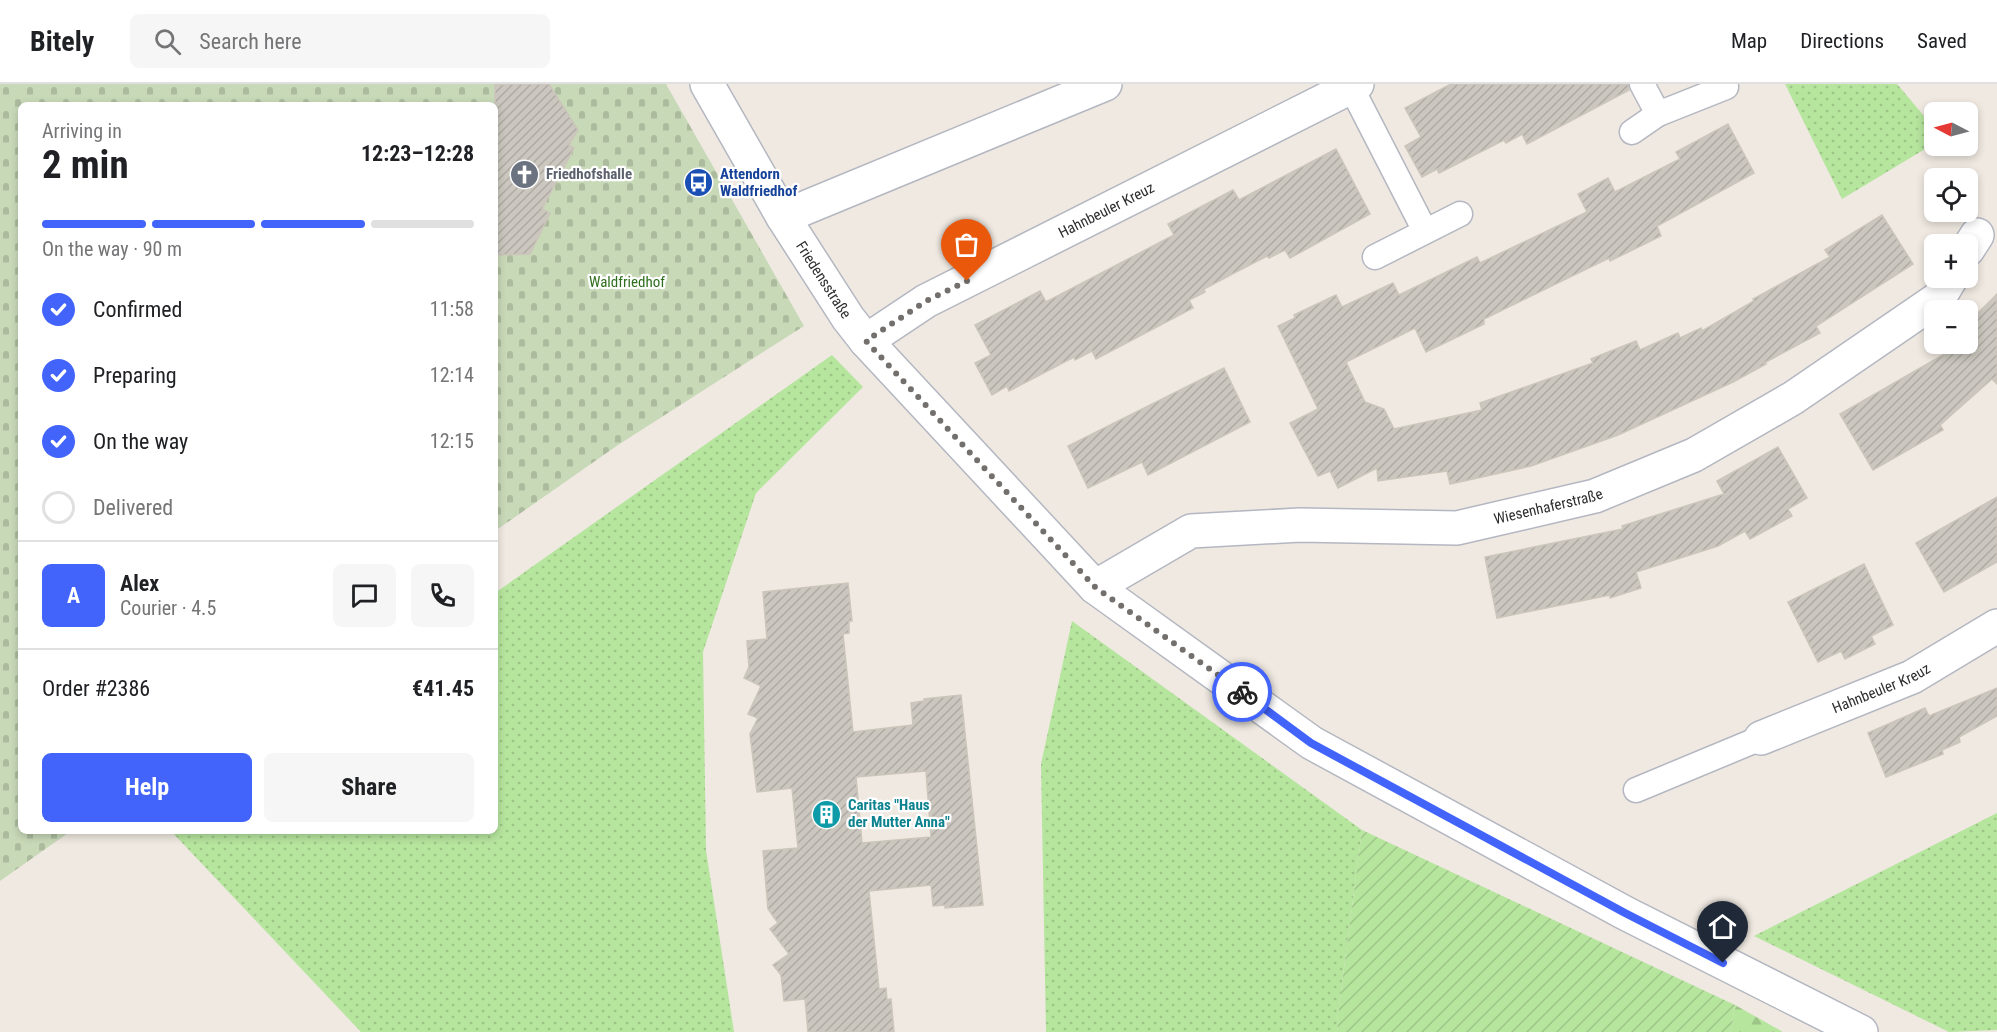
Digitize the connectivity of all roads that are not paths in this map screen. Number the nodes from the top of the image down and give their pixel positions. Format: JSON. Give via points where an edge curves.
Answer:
{"nodes":[{"id":1,"x":707,"y":84,"type":"edge"},
{"id":2,"x":1105,"y":84,"type":"edge"},
{"id":3,"x":1642,"y":84,"type":"edge"},
{"id":4,"x":1354,"y":86,"type":"edge"},
{"id":5,"x":1726,"y":87,"type":"dead end"},
{"id":6,"x":1658,"y":114,"type":"junction"},
{"id":7,"x":1632,"y":132,"type":"dead end"},
{"id":8,"x":1460,"y":214,"type":"dead end"},
{"id":9,"x":783,"y":217,"type":"junction"},
{"id":10,"x":1425,"y":231,"type":"junction"},
{"id":11,"x":1375,"y":256,"type":"dead end"},
{"id":12,"x":1945,"y":288,"type":"edge"},
{"id":13,"x":866,"y":341,"type":"junction"},
{"id":14,"x":1095,"y":587,"type":"junction"},
{"id":15,"x":1997,"y":626,"type":"edge"},
{"id":16,"x":1761,"y":738,"type":"joint"},
{"id":17,"x":1636,"y":790,"type":"dead end"},
{"id":18,"x":1861,"y":1032,"type":"edge"}],
"edges":[{"from":1,"to":9,"type":"street","name":"Friedensstraße"},
{"from":2,"to":9,"type":"street"},
{"from":3,"to":6,"type":"lane"},
{"from":4,"to":10,"type":"lane","name":"Hahnbeuler Kreuz"},
{"from":4,"to":13,"type":"street","name":"Hahnbeuler Kreuz","via":[[926,301]]},
{"from":5,"to":6,"type":"lane"},
{"from":6,"to":7,"type":"lane"},
{"from":8,"to":10,"type":"lane"},
{"from":9,"to":13,"type":"street","name":"Friedensstraße"},
{"from":10,"to":11,"type":"lane"},
{"from":12,"to":14,"type":"street","name":"Wiesenhaferstraße","via":[[1939,298],[1793,398],[1694,455],[1595,495],[1457,528],[1300,525],[1191,531]]},
{"from":13,"to":14,"type":"street","name":"Friedensstraße"},
{"from":14,"to":18,"type":"street","name":"Friedensstraße","via":[[1311,743],[1625,913]]},
{"from":15,"to":16,"type":"street","name":"Hahnbeuler Kreuz","via":[[1912,677]]},
{"from":16,"to":17,"type":"lane"}]}
